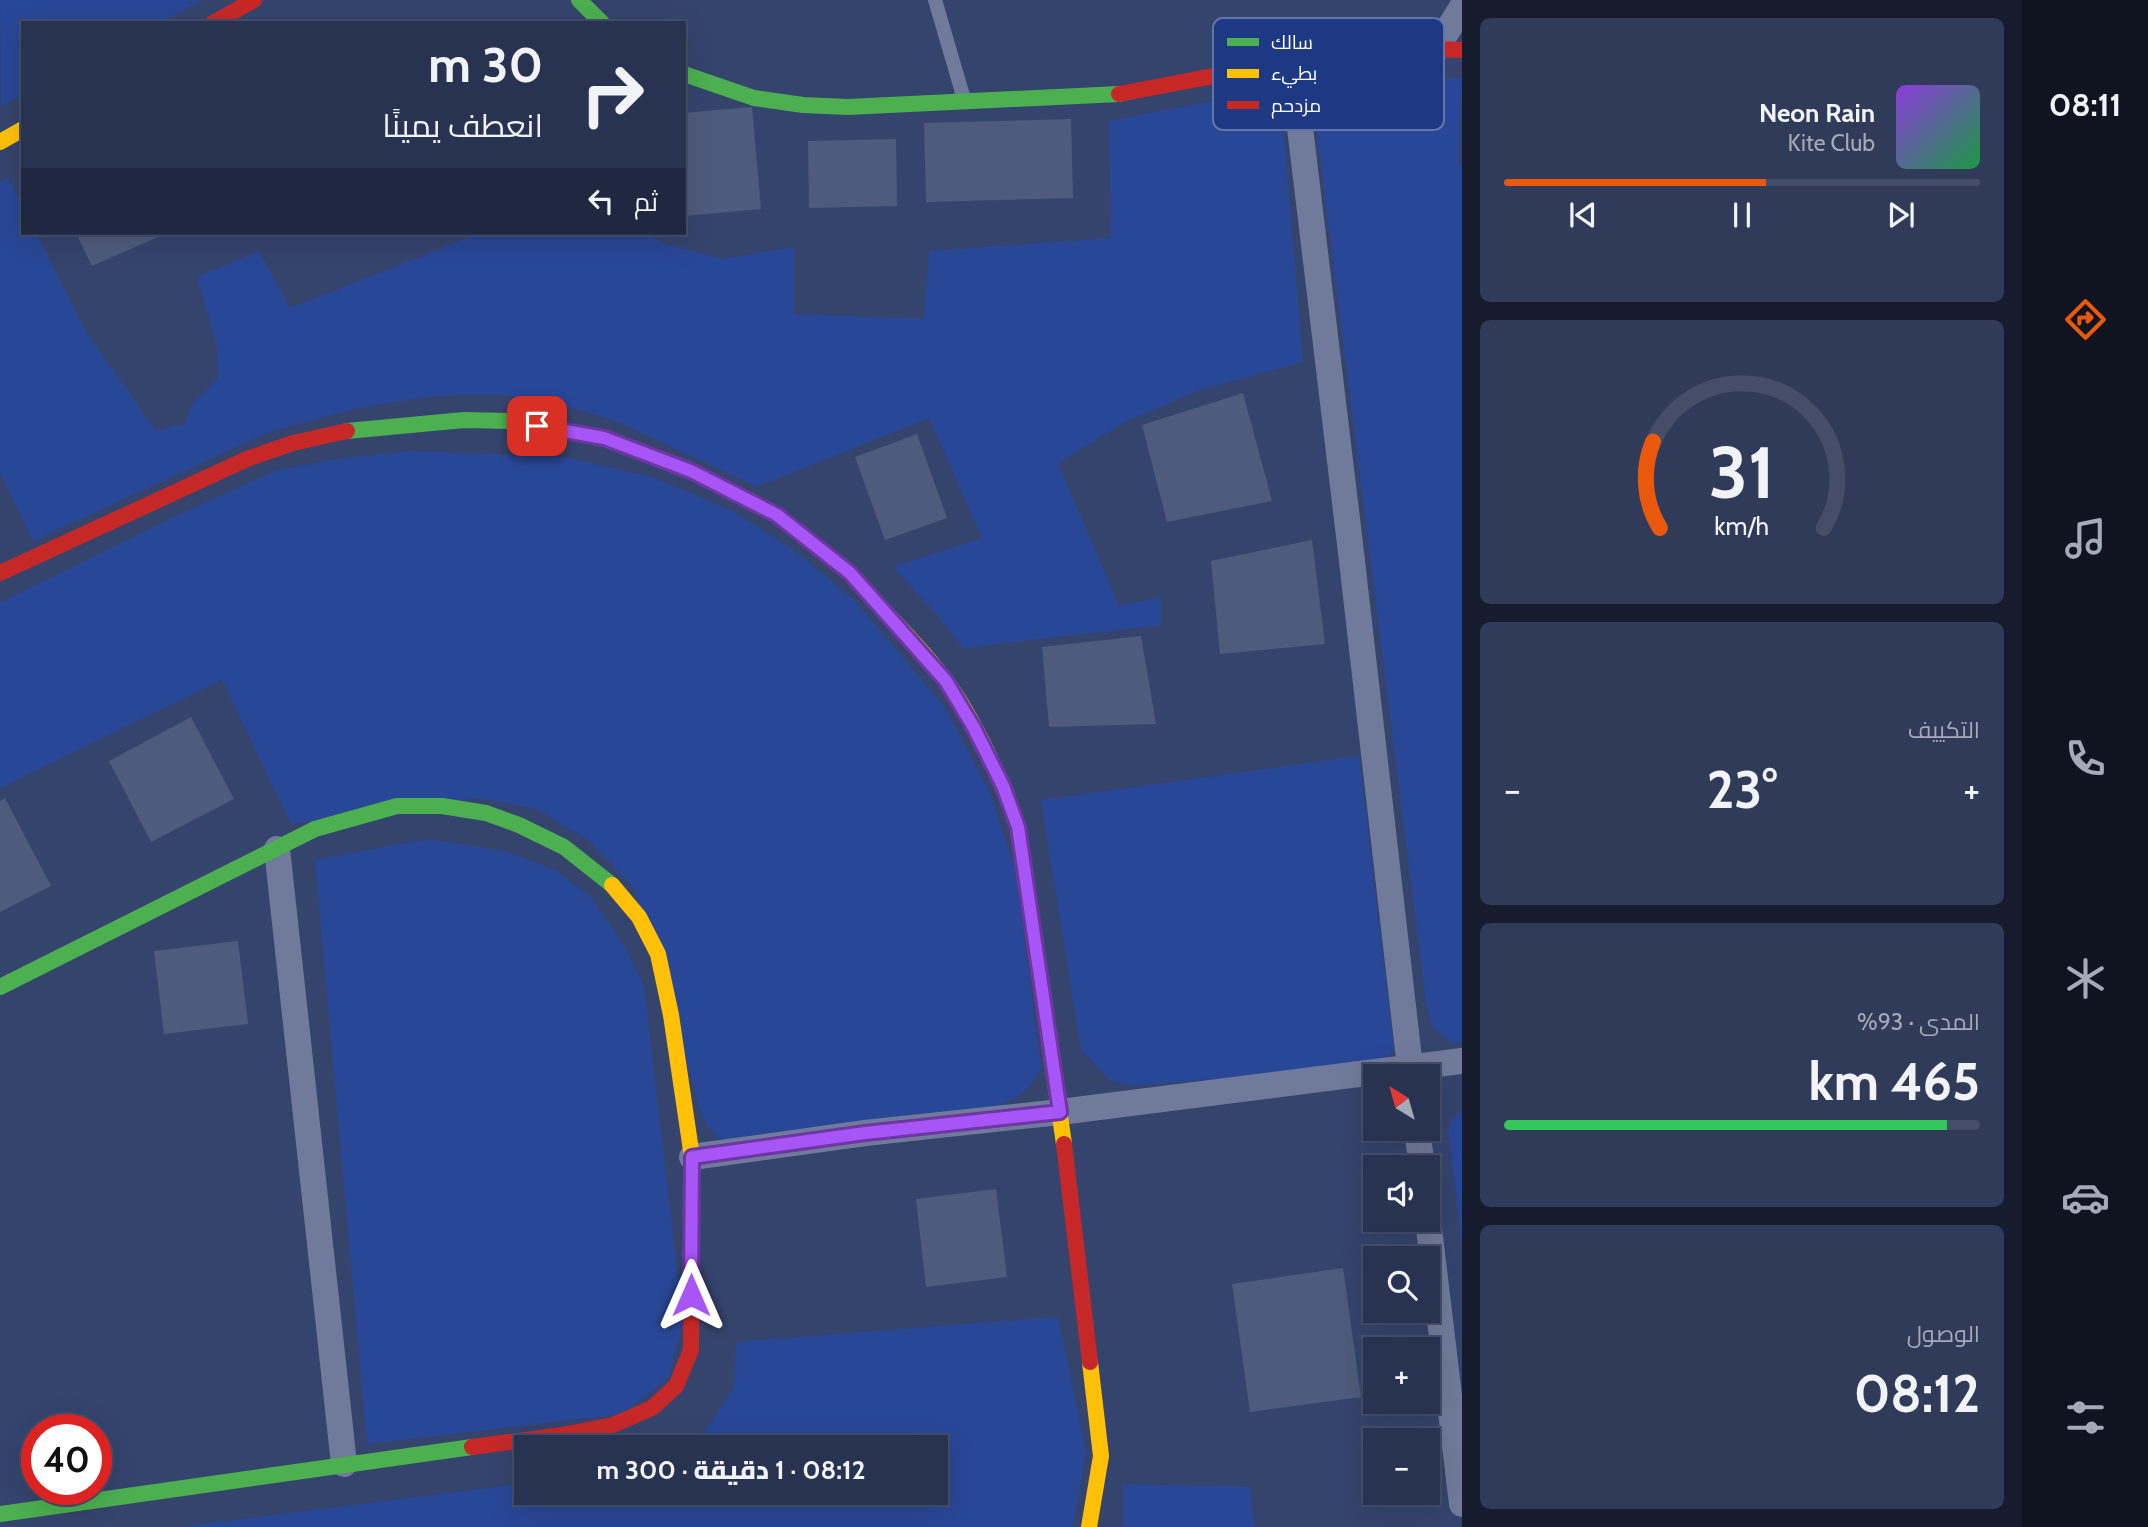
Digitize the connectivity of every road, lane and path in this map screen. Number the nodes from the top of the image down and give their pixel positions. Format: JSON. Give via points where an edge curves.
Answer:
{"nodes":[{"id":1,"x":254,"y":0,"type":"edge"},
{"id":2,"x":579,"y":0,"type":"edge"},
{"id":3,"x":935,"y":0,"type":"edge"},
{"id":4,"x":1462,"y":7,"type":"edge"},
{"id":5,"x":217,"y":21,"type":"edge"},
{"id":6,"x":600,"y":21,"type":"edge"},
{"id":7,"x":1449,"y":49,"type":"edge"},
{"id":8,"x":686,"y":75,"type":"edge"},
{"id":9,"x":1213,"y":76,"type":"edge"},
{"id":10,"x":965,"y":103,"type":"junction"},
{"id":11,"x":21,"y":130,"type":"edge"},
{"id":12,"x":1300,"y":130,"type":"edge"},
{"id":13,"x":0,"y":142,"type":"edge"},
{"id":14,"x":0,"y":573,"type":"edge"},
{"id":15,"x":277,"y":849,"type":"junction"},
{"id":16,"x":0,"y":987,"type":"edge"},
{"id":17,"x":1462,"y":1061,"type":"edge"},
{"id":18,"x":1409,"y":1064,"type":"edge"},
{"id":19,"x":1440,"y":1066,"type":"edge"},
{"id":20,"x":1363,"y":1077,"type":"edge"},
{"id":21,"x":1060,"y":1112,"type":"junction"},
{"id":22,"x":692,"y":1157,"type":"junction"},
{"id":23,"x":1429,"y":1232,"type":"edge"},
{"id":24,"x":344,"y":1464,"type":"junction"},
{"id":25,"x":1462,"y":1504,"type":"edge"},
{"id":26,"x":0,"y":1514,"type":"edge"},
{"id":27,"x":1089,"y":1527,"type":"edge"}],
"edges":[{"from":1,"to":5,"type":"street"},
{"from":2,"to":6,"type":"street"},
{"from":3,"to":10,"type":"lane"},
{"from":4,"to":7,"type":"street"},
{"from":8,"to":10,"type":"street","via":[[754,98],[803,105]]},
{"from":9,"to":10,"type":"street","via":[[1107,96]]},
{"from":11,"to":13,"type":"street"},
{"from":12,"to":18,"type":"street"},
{"from":14,"to":21,"type":"street","via":[[247,459],[345,431],[464,420],[515,421],[604,438],[691,471],[777,515],[850,573],[946,681],[974,728],[1018,827]]},
{"from":15,"to":16,"type":"street"},
{"from":15,"to":22,"type":"street","via":[[315,828],[397,806],[442,806],[486,813],[564,847],[613,886],[639,917],[658,954]]},
{"from":15,"to":24,"type":"street"},
{"from":17,"to":19,"type":"street"},
{"from":20,"to":21,"type":"street"},
{"from":21,"to":22,"type":"street"},
{"from":21,"to":27,"type":"street","via":[[1101,1456]]},
{"from":22,"to":24,"type":"street","via":[[691,1350],[676,1386],[652,1408],[613,1425],[562,1435]]},
{"from":23,"to":25,"type":"street"},
{"from":24,"to":26,"type":"street"}]}
